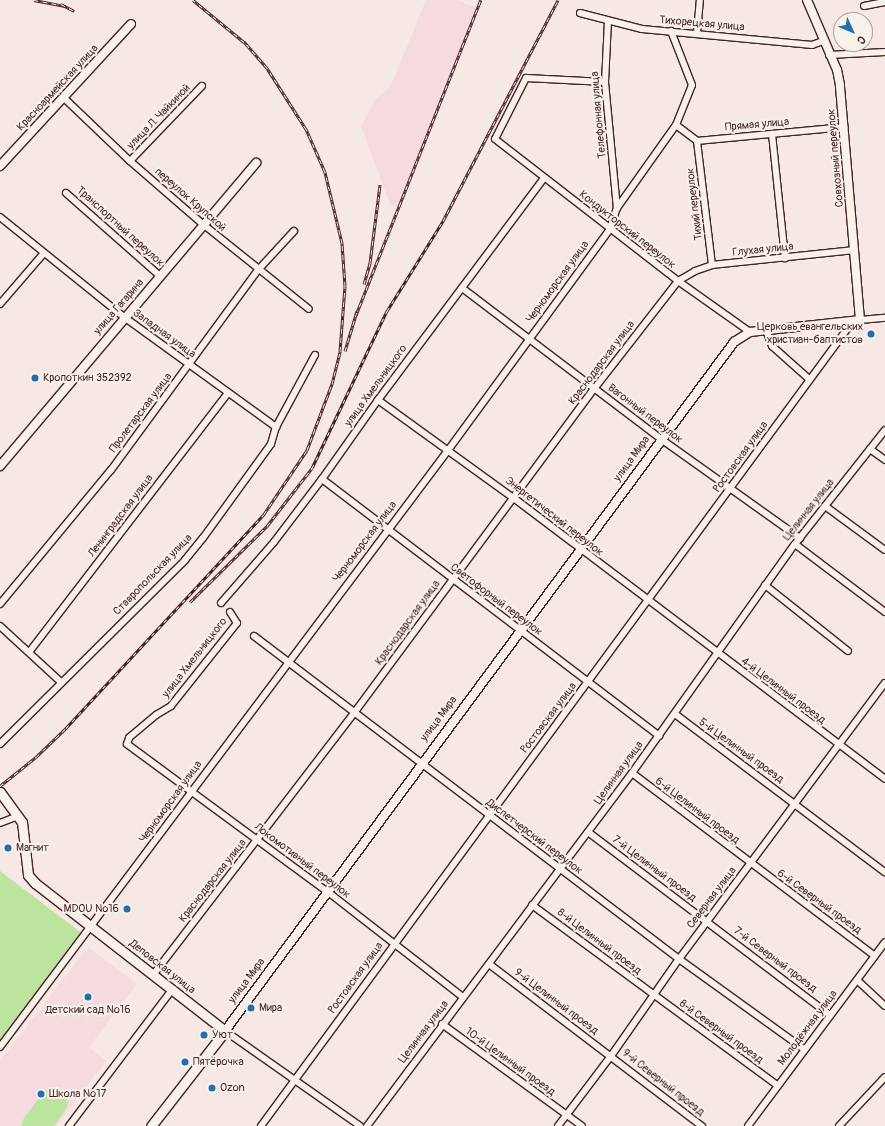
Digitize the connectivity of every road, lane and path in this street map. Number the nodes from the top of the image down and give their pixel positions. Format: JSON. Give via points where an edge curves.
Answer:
{"nodes":[{"id":1,"x":700,"y":0,"type":"edge"},
{"id":2,"x":807,"y":0,"type":"edge"},
{"id":3,"x":885,"y":2,"type":"edge"},
{"id":4,"x":864,"y":6,"type":"dead end"},
{"id":5,"x":580,"y":13,"type":"dead end"},
{"id":6,"x":608,"y":21,"type":"junction"},
{"id":7,"x":131,"y":24,"type":"dead end"},
{"id":8,"x":671,"y":31,"type":"junction"},
{"id":9,"x":697,"y":33,"type":"junction"},
{"id":10,"x":823,"y":41,"type":"junction"},
{"id":11,"x":885,"y":52,"type":"edge"},
{"id":12,"x":830,"y":55,"type":"junction"},
{"id":13,"x":606,"y":82,"type":"junction"},
{"id":14,"x":202,"y":86,"type":"dead end"},
{"id":15,"x":64,"y":98,"type":"junction"},
{"id":16,"x":676,"y":125,"type":"junction"},
{"id":17,"x":844,"y":127,"type":"junction"},
{"id":18,"x":772,"y":134,"type":"junction"},
{"id":19,"x":697,"y":140,"type":"junction"},
{"id":20,"x":130,"y":161,"type":"junction"},
{"id":21,"x":256,"y":163,"type":"dead end"},
{"id":22,"x":0,"y":166,"type":"edge"},
{"id":23,"x":544,"y":178,"type":"junction"},
{"id":24,"x":66,"y":193,"type":"dead end"},
{"id":25,"x":617,"y":208,"type":"junction"},
{"id":26,"x":0,"y":217,"type":"edge"},
{"id":27,"x":204,"y":225,"type":"junction"},
{"id":28,"x":610,"y":229,"type":"junction"},
{"id":29,"x":294,"y":231,"type":"dead end"},
{"id":30,"x":854,"y":250,"type":"junction"},
{"id":31,"x":44,"y":253,"type":"junction"},
{"id":32,"x":785,"y":258,"type":"junction"},
{"id":33,"x":712,"y":264,"type":"junction"},
{"id":34,"x":258,"y":270,"type":"junction"},
{"id":35,"x":160,"y":276,"type":"junction"},
{"id":36,"x":678,"y":281,"type":"junction"},
{"id":37,"x":462,"y":288,"type":"junction"},
{"id":38,"x":0,"y":304,"type":"edge"},
{"id":39,"x":309,"y":309,"type":"dead end"},
{"id":40,"x":124,"y":317,"type":"junction"},
{"id":41,"x":885,"y":318,"type":"edge"},
{"id":42,"x":856,"y":320,"type":"junction"},
{"id":43,"x":766,"y":330,"type":"junction"},
{"id":44,"x":750,"y":332,"type":"junction"},
{"id":45,"x":529,"y":340,"type":"junction"},
{"id":46,"x":315,"y":355,"type":"dead end"},
{"id":47,"x":190,"y":366,"type":"junction"},
{"id":48,"x":809,"y":379,"type":"junction"},
{"id":49,"x":594,"y":389,"type":"junction"},
{"id":50,"x":228,"y":393,"type":"junction"},
{"id":51,"x":378,"y":400,"type":"junction"},
{"id":52,"x":276,"y":427,"type":"junction"},
{"id":53,"x":885,"y":430,"type":"edge"},
{"id":54,"x":661,"y":439,"type":"junction"},
{"id":55,"x":449,"y":449,"type":"junction"},
{"id":56,"x":870,"y":449,"type":"junction"},
{"id":57,"x":885,"y":460,"type":"edge"},
{"id":58,"x":0,"y":466,"type":"edge"},
{"id":59,"x":322,"y":479,"type":"junction"},
{"id":60,"x":730,"y":490,"type":"junction"},
{"id":61,"x":515,"y":499,"type":"junction"},
{"id":62,"x":825,"y":506,"type":"junction"},
{"id":63,"x":386,"y":530,"type":"junction"},
{"id":64,"x":797,"y":541,"type":"junction"},
{"id":65,"x":581,"y":550,"type":"junction"},
{"id":66,"x":885,"y":550,"type":"edge"},
{"id":67,"x":452,"y":580,"type":"junction"},
{"id":68,"x":765,"y":585,"type":"junction"},
{"id":69,"x":647,"y":600,"type":"junction"},
{"id":70,"x":221,"y":603,"type":"dead end"},
{"id":71,"x":0,"y":604,"type":"edge"},
{"id":72,"x":230,"y":612,"type":"dead end"},
{"id":73,"x":885,"y":612,"type":"edge"},
{"id":74,"x":0,"y":626,"type":"edge"},
{"id":75,"x":521,"y":631,"type":"junction"},
{"id":76,"x":254,"y":636,"type":"dead end"},
{"id":77,"x":30,"y":651,"type":"junction"},
{"id":78,"x":848,"y":651,"type":"dead end"},
{"id":79,"x":716,"y":653,"type":"junction"},
{"id":80,"x":288,"y":662,"type":"junction"},
{"id":81,"x":61,"y":682,"type":"junction"},
{"id":82,"x":588,"y":682,"type":"junction"},
{"id":83,"x":885,"y":684,"type":"edge"},
{"id":84,"x":354,"y":713,"type":"junction"},
{"id":85,"x":675,"y":714,"type":"junction"},
{"id":86,"x":659,"y":736,"type":"junction"},
{"id":87,"x":0,"y":744,"type":"edge"},
{"id":88,"x":127,"y":744,"type":"joint"},
{"id":89,"x":839,"y":745,"type":"junction"},
{"id":90,"x":422,"y":762,"type":"junction"},
{"id":91,"x":632,"y":773,"type":"junction"},
{"id":92,"x":885,"y":779,"type":"edge"},
{"id":93,"x":191,"y":791,"type":"junction"},
{"id":94,"x":0,"y":792,"type":"edge"},
{"id":95,"x":796,"y":803,"type":"junction"},
{"id":96,"x":18,"y":816,"type":"junction"},
{"id":97,"x":489,"y":816,"type":"junction"},
{"id":98,"x":0,"y":823,"type":"edge"},
{"id":99,"x":588,"y":832,"type":"junction"},
{"id":100,"x":258,"y":841,"type":"junction"},
{"id":101,"x":751,"y":864,"type":"junction"},
{"id":102,"x":560,"y":870,"type":"junction"},
{"id":103,"x":885,"y":872,"type":"edge"},
{"id":104,"x":328,"y":892,"type":"junction"},
{"id":105,"x":532,"y":905,"type":"junction"},
{"id":106,"x":707,"y":921,"type":"junction"},
{"id":107,"x":91,"y":927,"type":"junction"},
{"id":108,"x":885,"y":942,"type":"edge"},
{"id":109,"x":394,"y":943,"type":"junction"},
{"id":110,"x":875,"y":956,"type":"junction"},
{"id":111,"x":678,"y":959,"type":"junction"},
{"id":112,"x":489,"y":964,"type":"junction"},
{"id":113,"x":153,"y":975,"type":"junction"},
{"id":114,"x":857,"y":980,"type":"junction"},
{"id":115,"x":172,"y":990,"type":"junction"},
{"id":116,"x":654,"y":995,"type":"junction"},
{"id":117,"x":464,"y":997,"type":"junction"},
{"id":118,"x":885,"y":1006,"type":"edge"},
{"id":119,"x":830,"y":1015,"type":"junction"},
{"id":120,"x":442,"y":1024,"type":"junction"},
{"id":121,"x":225,"y":1030,"type":"junction"},
{"id":122,"x":0,"y":1047,"type":"edge"},
{"id":123,"x":805,"y":1050,"type":"junction"},
{"id":124,"x":611,"y":1056,"type":"junction"},
{"id":125,"x":885,"y":1078,"type":"edge"},
{"id":126,"x":294,"y":1081,"type":"junction"},
{"id":127,"x":778,"y":1086,"type":"junction"},
{"id":128,"x":566,"y":1115,"type":"junction"},
{"id":129,"x":69,"y":1126,"type":"edge"},
{"id":130,"x":151,"y":1126,"type":"edge"},
{"id":131,"x":262,"y":1126,"type":"edge"},
{"id":132,"x":360,"y":1126,"type":"edge"},
{"id":133,"x":366,"y":1126,"type":"edge"},
{"id":134,"x":558,"y":1126,"type":"edge"},
{"id":135,"x":582,"y":1126,"type":"edge"},
{"id":136,"x":702,"y":1126,"type":"edge"},
{"id":137,"x":748,"y":1126,"type":"edge"},
{"id":138,"x":840,"y":1126,"type":"edge"}],
"edges":[{"from":1,"to":9,"type":"street"},
{"from":2,"to":10,"type":"street","name":"Совхозный переулок"},
{"from":3,"to":4,"type":"street"},
{"from":5,"to":6,"type":"street","name":"Тихорецкая улица"},
{"from":6,"to":8,"type":"street","name":"Тихорецкая улица","via":[[642,29]]},
{"from":6,"to":13,"type":"street","name":"Телефонная улица"},
{"from":7,"to":15,"type":"street","name":"Красноармейская улица"},
{"from":8,"to":9,"type":"street","name":"Тихорецкая улица"},
{"from":8,"to":16,"type":"street","name":"Черноморская улица","via":[[692,85]]},
{"from":9,"to":10,"type":"street","name":"Тихорецкая улица","via":[[812,45]]},
{"from":10,"to":12,"type":"street","name":"Совхозный переулок"},
{"from":11,"to":12,"type":"street"},
{"from":12,"to":17,"type":"street","name":"Совхозный переулок","via":[[840,85]]},
{"from":13,"to":23,"type":"street","name":"Кондукторский переулок","via":[[526,78],[495,139]]},
{"from":13,"to":25,"type":"street","name":"Телефонная улица"},
{"from":14,"to":20,"type":"street","name":"улица Л. Чайкиной"},
{"from":15,"to":20,"type":"street","name":"переулок Крупской"},
{"from":15,"to":22,"type":"street","name":"Красноармейская улица"},
{"from":16,"to":19,"type":"street"},
{"from":16,"to":25,"type":"street","name":"Черноморская улица"},
{"from":17,"to":18,"type":"street","name":"Прямая улица"},
{"from":17,"to":30,"type":"street","name":"Совхозный переулок"},
{"from":18,"to":19,"type":"street","name":"Прямая улица"},
{"from":18,"to":32,"type":"street"},
{"from":19,"to":33,"type":"street","name":"Тихий переулок"},
{"from":20,"to":27,"type":"street","name":"переулок Крупской"},
{"from":21,"to":27,"type":"street","name":"улица Гагарина"},
{"from":23,"to":28,"type":"street","name":"Кондукторский переулок"},
{"from":23,"to":37,"type":"street","name":"улица Хмельницкого"},
{"from":24,"to":35,"type":"street","name":"Транспортный переулок"},
{"from":25,"to":28,"type":"street","name":"Черноморская улица"},
{"from":26,"to":31,"type":"street","name":"Западная улица"},
{"from":27,"to":34,"type":"street","name":"переулок Крупской"},
{"from":27,"to":35,"type":"street","name":"улица Гагарина"},
{"from":28,"to":36,"type":"street","name":"Кондукторский переулок"},
{"from":28,"to":45,"type":"street","name":"Черноморская улица"},
{"from":29,"to":34,"type":"street","name":"Пролетарская улица"},
{"from":30,"to":32,"type":"street","name":"Глухая улица"},
{"from":30,"to":42,"type":"street","name":"Совхозный переулок"},
{"from":31,"to":38,"type":"street"},
{"from":31,"to":40,"type":"street","name":"Западная улица"},
{"from":32,"to":33,"type":"street","name":"Глухая улица"},
{"from":33,"to":36,"type":"street","name":"Глухая улица"},
{"from":34,"to":39,"type":"street","name":"переулок Крупской"},
{"from":34,"to":47,"type":"street","name":"Пролетарская улица"},
{"from":35,"to":40,"type":"street","name":"улица Гагарина"},
{"from":36,"to":44,"type":"street","name":"Кондукторский переулок"},
{"from":36,"to":49,"type":"street","name":"Краснодарская улица"},
{"from":37,"to":45,"type":"street","name":"Вагонный переулок"},
{"from":37,"to":51,"type":"street","name":"улица Хмельницкого"},
{"from":40,"to":47,"type":"street","name":"Западная улица"},
{"from":40,"to":58,"type":"street","name":"улица Гагарина"},
{"from":41,"to":42,"type":"street"},
{"from":42,"to":43,"type":"street"},
{"from":42,"to":48,"type":"street","name":"Ростовская улица"},
{"from":43,"to":44,"type":"street"},
{"from":43,"to":48,"type":"street","via":[[772,346]]},
{"from":44,"to":54,"type":"street","name":"улица Мира","via":[[734,342]]},
{"from":45,"to":49,"type":"street","name":"Вагонный переулок"},
{"from":45,"to":55,"type":"street","name":"Черноморская улица"},
{"from":46,"to":52,"type":"street","name":"Ставропольская улица"},
{"from":47,"to":50,"type":"street","name":"Западная улица"},
{"from":47,"to":71,"type":"street","name":"Пролетарская улица","via":[[111,470]]},
{"from":48,"to":60,"type":"street","name":"Ростовская улица"},
{"from":49,"to":54,"type":"street","name":"Вагонный переулок"},
{"from":49,"to":61,"type":"street","name":"Краснодарская улица"},
{"from":50,"to":52,"type":"street","name":"Западная улица"},
{"from":50,"to":77,"type":"street","name":"Ленинградская улица"},
{"from":51,"to":55,"type":"street","name":"Энергетический переулок"},
{"from":51,"to":59,"type":"street","name":"улица Хмельницкого"},
{"from":52,"to":81,"type":"street","name":"Ставропольская улица","via":[[271,444],[185,560]]},
{"from":53,"to":56,"type":"street","name":"Целинная улица"},
{"from":54,"to":60,"type":"street","name":"Вагонный переулок"},
{"from":54,"to":65,"type":"street","name":"улица Мира"},
{"from":55,"to":61,"type":"street","name":"Энергетический переулок"},
{"from":55,"to":63,"type":"street","name":"Черноморская улица"},
{"from":56,"to":57,"type":"street"},
{"from":56,"to":62,"type":"street","name":"Целинная улица"},
{"from":59,"to":63,"type":"street","name":"Светофорный переулок"},
{"from":59,"to":70,"type":"street","name":"улица Хмельницкого","via":[[274,542]]},
{"from":60,"to":64,"type":"street","name":"Вагонный переулок"},
{"from":60,"to":69,"type":"street","name":"Ростовская улица"},
{"from":61,"to":65,"type":"street","name":"Энергетический переулок"},
{"from":61,"to":67,"type":"street","name":"Краснодарская улица"},
{"from":62,"to":64,"type":"street","name":"Целинная улица"},
{"from":62,"to":66,"type":"street"},
{"from":63,"to":67,"type":"street","name":"Светофорный переулок"},
{"from":63,"to":80,"type":"street","name":"Черноморская улица"},
{"from":64,"to":68,"type":"street","name":"Целинная улица"},
{"from":64,"to":73,"type":"street","name":"Вагонный переулок"},
{"from":65,"to":69,"type":"street","name":"Энергетический переулок"},
{"from":65,"to":75,"type":"street","name":"улица Мира"},
{"from":67,"to":75,"type":"street","name":"Светофорный переулок"},
{"from":67,"to":84,"type":"street","name":"Краснодарская улица"},
{"from":68,"to":78,"type":"street"},
{"from":68,"to":79,"type":"street","name":"Целинная улица"},
{"from":69,"to":79,"type":"street","name":"Энергетический переулок"},
{"from":69,"to":82,"type":"street","name":"Ростовская улица"},
{"from":72,"to":88,"type":"street","name":"улица Хмельницкого","via":[[237,623],[223,641],[172,706],[156,715],[129,738]]},
{"from":74,"to":77,"type":"street"},
{"from":75,"to":82,"type":"street","name":"Светофорный переулок"},
{"from":75,"to":90,"type":"street","name":"улица Мира"},
{"from":76,"to":80,"type":"street","name":"Диспетчерский переулок"},
{"from":77,"to":81,"type":"street"},
{"from":79,"to":85,"type":"street","name":"Целинная улица"},
{"from":79,"to":89,"type":"street","name":"4-й Целинный проезд"},
{"from":80,"to":84,"type":"street","name":"Диспетчерский переулок"},
{"from":80,"to":93,"type":"street","name":"Черноморская улица"},
{"from":81,"to":87,"type":"street","name":"Ставропольская улица"},
{"from":82,"to":86,"type":"street","name":"Светофорный переулок"},
{"from":82,"to":97,"type":"street","name":"Ростовская улица"},
{"from":83,"to":89,"type":"street","name":"Северная улица"},
{"from":84,"to":90,"type":"street","name":"Диспетчерский переулок"},
{"from":84,"to":100,"type":"street","name":"Краснодарская улица"},
{"from":85,"to":86,"type":"street","name":"Целинная улица"},
{"from":85,"to":95,"type":"street","name":"5-й Целинный проезд"},
{"from":86,"to":91,"type":"street","name":"Целинная улица"},
{"from":88,"to":93,"type":"street","name":"Локомотивный переулок"},
{"from":89,"to":92,"type":"street","name":"4-й Целинный проезд"},
{"from":89,"to":95,"type":"street","name":"Северная улица"},
{"from":90,"to":97,"type":"street","name":"Диспетчерский переулок"},
{"from":90,"to":104,"type":"street","name":"улица Мира"},
{"from":91,"to":99,"type":"street","name":"Целинная улица"},
{"from":91,"to":101,"type":"street","name":"6-й Целинный проезд"},
{"from":93,"to":100,"type":"street","name":"Локомотивный переулок"},
{"from":93,"to":107,"type":"street","name":"Черноморская улица"},
{"from":94,"to":96,"type":"main road","name":"Деповская улица"},
{"from":95,"to":101,"type":"street","name":"Северная улица"},
{"from":95,"to":103,"type":"street","name":"5-й Целинный проезд"},
{"from":96,"to":98,"type":"street"},
{"from":96,"to":107,"type":"main road","name":"Деповская улица","via":[[26,833],[28,875],[44,892]]},
{"from":97,"to":102,"type":"street","name":"Диспетчерский переулок"},
{"from":97,"to":109,"type":"street","name":"Ростовская улица"},
{"from":99,"to":102,"type":"street","name":"Целинная улица"},
{"from":99,"to":106,"type":"street","name":"7-й Целинный проезд"},
{"from":100,"to":104,"type":"street","name":"Локомотивный переулок"},
{"from":100,"to":113,"type":"street","name":"Краснодарская улица"},
{"from":101,"to":106,"type":"street","name":"Северная улица"},
{"from":101,"to":110,"type":"street","name":"6-й Северный проезд"},
{"from":102,"to":105,"type":"street","name":"Целинная улица"},
{"from":102,"to":111,"type":"street","name":"Диспетчерский переулок"},
{"from":104,"to":109,"type":"street","name":"Локомотивный переулок"},
{"from":104,"to":121,"type":"street","name":"улица Мира"},
{"from":105,"to":112,"type":"street","name":"Целинная улица"},
{"from":105,"to":116,"type":"street","name":"8-й Целинный проезд"},
{"from":106,"to":111,"type":"street","name":"Северная улица"},
{"from":106,"to":119,"type":"street","name":"7-й Северный проезд"},
{"from":107,"to":113,"type":"main road","name":"Деповская улица"},
{"from":107,"to":122,"type":"street","name":"Черноморская улица"},
{"from":108,"to":110,"type":"street","name":"Молодёжная улица"},
{"from":109,"to":117,"type":"street","name":"Локомотивный переулок"},
{"from":109,"to":126,"type":"street","name":"Ростовская улица"},
{"from":110,"to":114,"type":"street","name":"Молодёжная улица"},
{"from":111,"to":116,"type":"street","name":"Северная улица"},
{"from":111,"to":123,"type":"street","name":"Диспетчерский переулок"},
{"from":112,"to":117,"type":"street","name":"Целинная улица"},
{"from":112,"to":124,"type":"street","name":"9-й Целинный проезд"},
{"from":113,"to":115,"type":"main road","name":"Деповская улица"},
{"from":114,"to":118,"type":"street"},
{"from":114,"to":119,"type":"street","name":"Молодёжная улица"},
{"from":115,"to":121,"type":"main road","name":"Деповская улица"},
{"from":115,"to":129,"type":"street"},
{"from":116,"to":124,"type":"street","name":"Северная улица"},
{"from":116,"to":127,"type":"street","name":"8-й Северный проезд"},
{"from":117,"to":120,"type":"street","name":"Целинная улица"},
{"from":119,"to":123,"type":"street","name":"Молодёжная улица"},
{"from":120,"to":128,"type":"street","name":"10-й Целинный проезд"},
{"from":120,"to":133,"type":"street","name":"Целинная улица"},
{"from":121,"to":126,"type":"street","name":"Деповская улица"},
{"from":121,"to":130,"type":"main road","name":"улица Мира"},
{"from":123,"to":127,"type":"street","name":"Молодёжная улица"},
{"from":124,"to":128,"type":"street","name":"Северная улица"},
{"from":124,"to":136,"type":"street","name":"9-й Северный проезд"},
{"from":125,"to":138,"type":"street"},
{"from":126,"to":131,"type":"street","name":"Ростовская улица"},
{"from":126,"to":132,"type":"street","name":"Деповская улица"},
{"from":127,"to":137,"type":"street","name":"Молодёжная улица"},
{"from":128,"to":134,"type":"street","name":"Северная улица"},
{"from":128,"to":135,"type":"street","name":"10-й Целинный проезд"}]}
